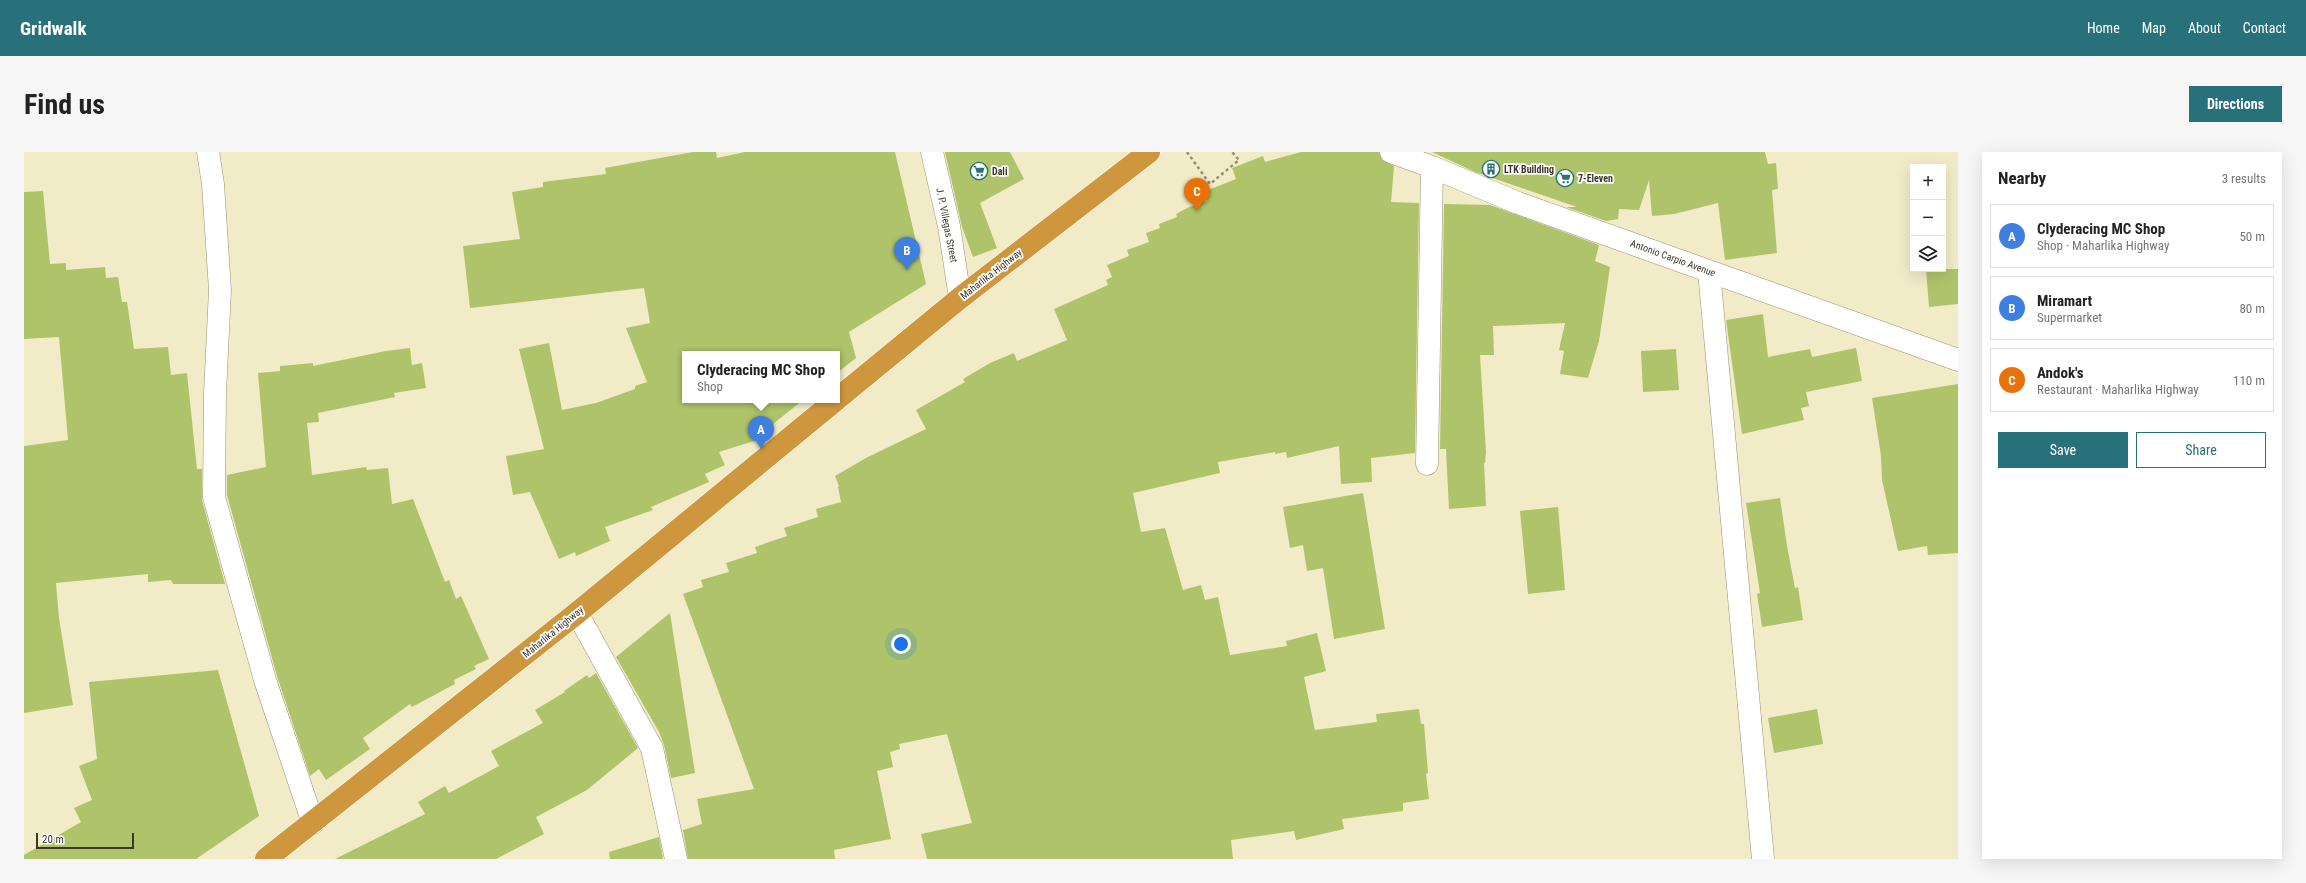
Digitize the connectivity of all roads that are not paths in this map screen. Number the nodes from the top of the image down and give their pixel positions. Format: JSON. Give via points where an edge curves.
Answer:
{"nodes":[{"id":1,"x":208,"y":152,"type":"edge"},
{"id":2,"x":932,"y":152,"type":"edge"},
{"id":3,"x":1148,"y":152,"type":"edge"},
{"id":4,"x":1391,"y":152,"type":"edge"},
{"id":5,"x":1432,"y":167,"type":"junction"},
{"id":6,"x":1709,"y":271,"type":"junction"},
{"id":7,"x":960,"y":298,"type":"junction"},
{"id":8,"x":1958,"y":360,"type":"edge"},
{"id":9,"x":840,"y":397,"type":"edge"},
{"id":10,"x":832,"y":403,"type":"edge"},
{"id":11,"x":1427,"y":464,"type":"dead end"},
{"id":12,"x":577,"y":613,"type":"junction"},
{"id":13,"x":313,"y":823,"type":"junction"},
{"id":14,"x":266,"y":859,"type":"edge"},
{"id":15,"x":676,"y":859,"type":"edge"},
{"id":16,"x":1763,"y":859,"type":"edge"}],
"edges":[{"from":1,"to":13,"type":"street","via":[[213,184],[220,290],[215,393],[214,497],[265,680]]},
{"from":2,"to":7,"type":"street","name":"J. P. Villegas Street"},
{"from":3,"to":7,"type":"highway","name":"Maharlika Highway"},
{"from":4,"to":5,"type":"street","name":"Antonio Carpio Avenue"},
{"from":5,"to":6,"type":"street","name":"Antonio Carpio Avenue","via":[[1518,203]]},
{"from":5,"to":11,"type":"street"},
{"from":6,"to":8,"type":"street","name":"Antonio Carpio Avenue"},
{"from":6,"to":16,"type":"street"},
{"from":7,"to":9,"type":"highway","name":"Maharlika Highway"},
{"from":10,"to":12,"type":"highway","name":"Maharlika Highway"},
{"from":12,"to":13,"type":"highway","name":"Maharlika Highway"},
{"from":12,"to":15,"type":"street","via":[[652,748]]},
{"from":13,"to":14,"type":"highway","name":"Maharlika Highway"}]}
